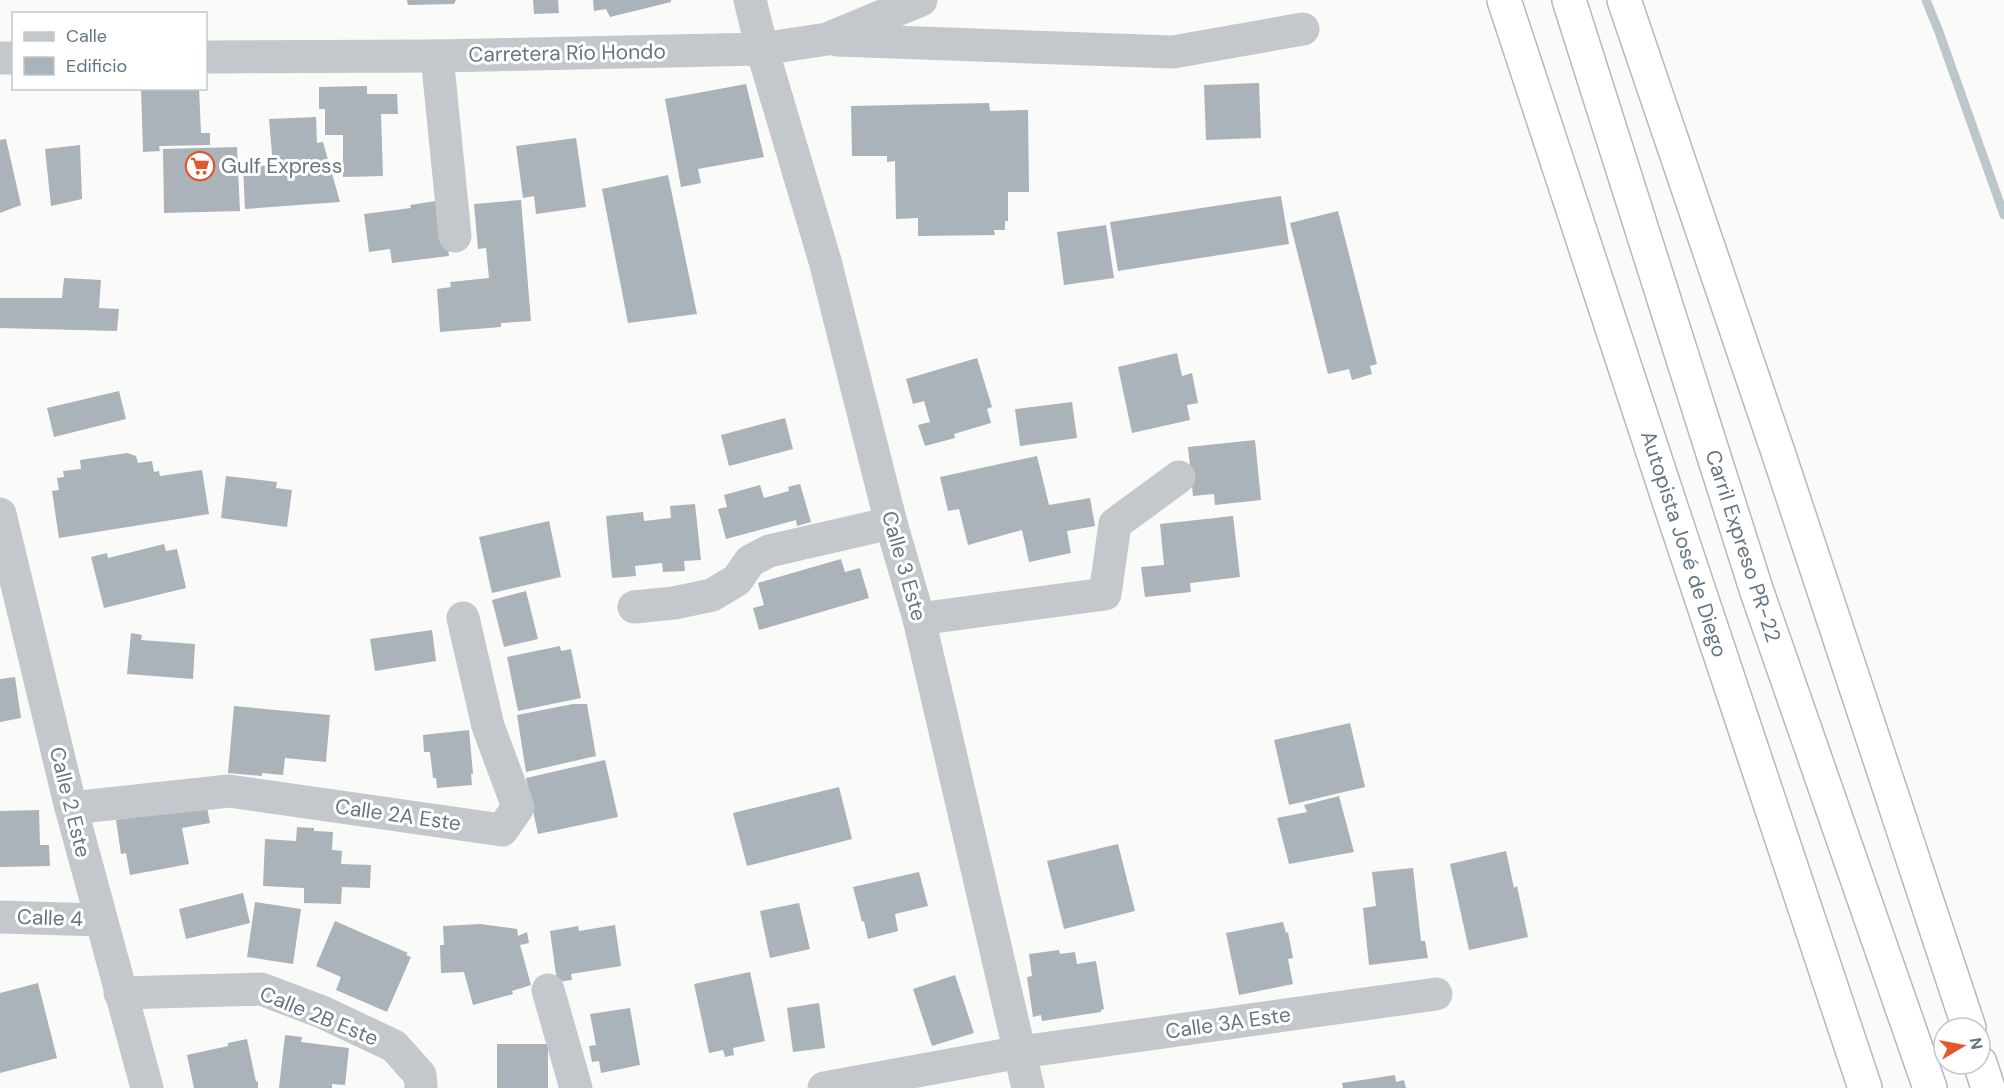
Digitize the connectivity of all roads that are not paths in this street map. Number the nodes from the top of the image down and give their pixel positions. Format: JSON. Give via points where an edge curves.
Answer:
{"nodes":[{"id":1,"x":750,"y":0,"type":"edge"},
{"id":2,"x":921,"y":0,"type":"edge"},
{"id":3,"x":1504,"y":0,"type":"edge"},
{"id":4,"x":1569,"y":0,"type":"edge"},
{"id":5,"x":1624,"y":0,"type":"edge"},
{"id":6,"x":1303,"y":29,"type":"dead end"},
{"id":7,"x":827,"y":39,"type":"junction"},
{"id":8,"x":762,"y":49,"type":"junction"},
{"id":9,"x":437,"y":56,"type":"junction"},
{"id":10,"x":207,"y":57,"type":"edge"},
{"id":11,"x":455,"y":236,"type":"dead end"},
{"id":12,"x":1179,"y":477,"type":"dead end"},
{"id":13,"x":0,"y":514,"type":"edge"},
{"id":14,"x":891,"y":523,"type":"junction"},
{"id":15,"x":6,"y":562,"type":"edge"},
{"id":16,"x":634,"y":607,"type":"dead end"},
{"id":17,"x":463,"y":618,"type":"dead end"},
{"id":18,"x":919,"y":619,"type":"junction"},
{"id":19,"x":71,"y":808,"type":"junction"},
{"id":20,"x":0,"y":917,"type":"edge"},
{"id":21,"x":100,"y":920,"type":"junction"},
{"id":22,"x":548,"y":990,"type":"dead end"},
{"id":23,"x":120,"y":993,"type":"junction"},
{"id":24,"x":1436,"y":994,"type":"dead end"},
{"id":25,"x":1964,"y":1016,"type":"edge"},
{"id":26,"x":1021,"y":1052,"type":"junction"},
{"id":27,"x":147,"y":1088,"type":"edge"},
{"id":28,"x":421,"y":1088,"type":"edge"},
{"id":29,"x":576,"y":1088,"type":"edge"},
{"id":30,"x":824,"y":1088,"type":"edge"},
{"id":31,"x":1028,"y":1088,"type":"edge"},
{"id":32,"x":1865,"y":1088,"type":"edge"},
{"id":33,"x":1930,"y":1088,"type":"edge"}],
"edges":[{"from":1,"to":8,"type":"street","name":"Calle 3 Este"},
{"from":2,"to":7,"type":"street","name":"Carretera Río Hondo"},
{"from":3,"to":32,"type":"highway","name":"Autopista José de Diego"},
{"from":4,"to":33,"type":"highway","name":"Carril Expreso PR-22","via":[[1757,592]]},
{"from":5,"to":25,"type":"highway"},
{"from":6,"to":7,"type":"street","via":[[1173,52]]},
{"from":7,"to":8,"type":"street","name":"Carretera Río Hondo"},
{"from":8,"to":9,"type":"street","name":"Carretera Río Hondo"},
{"from":8,"to":14,"type":"street","name":"Calle 3 Este","via":[[825,261]]},
{"from":9,"to":10,"type":"street","name":"Carretera Río Hondo"},
{"from":9,"to":11,"type":"street"},
{"from":12,"to":18,"type":"street","via":[[1114,524],[1105,594]]},
{"from":13,"to":15,"type":"street","name":"Calle 2 Este"},
{"from":14,"to":16,"type":"street","via":[[769,551],[750,561],[737,580],[712,595]]},
{"from":14,"to":18,"type":"street","name":"Calle 3 Este"},
{"from":15,"to":19,"type":"street","name":"Calle 2 Este"},
{"from":17,"to":19,"type":"street","name":"Calle 2A Este","via":[[488,726],[518,807],[502,830],[229,791]]},
{"from":18,"to":26,"type":"street","name":"Calle 3 Este"},
{"from":19,"to":21,"type":"street","name":"Calle 2 Este"},
{"from":20,"to":21,"type":"street","name":"Calle 4"},
{"from":21,"to":23,"type":"street","name":"Calle 2 Este"},
{"from":22,"to":29,"type":"street"},
{"from":23,"to":27,"type":"street","name":"Calle 2 Este"},
{"from":23,"to":28,"type":"street","name":"Calle 2B Este","via":[[261,989],[394,1046],[420,1075]]},
{"from":24,"to":26,"type":"street","name":"Calle 3A Este"},
{"from":26,"to":30,"type":"street","name":"Calle 3A Este"},
{"from":26,"to":31,"type":"street","name":"Calle 3 Este"}]}
